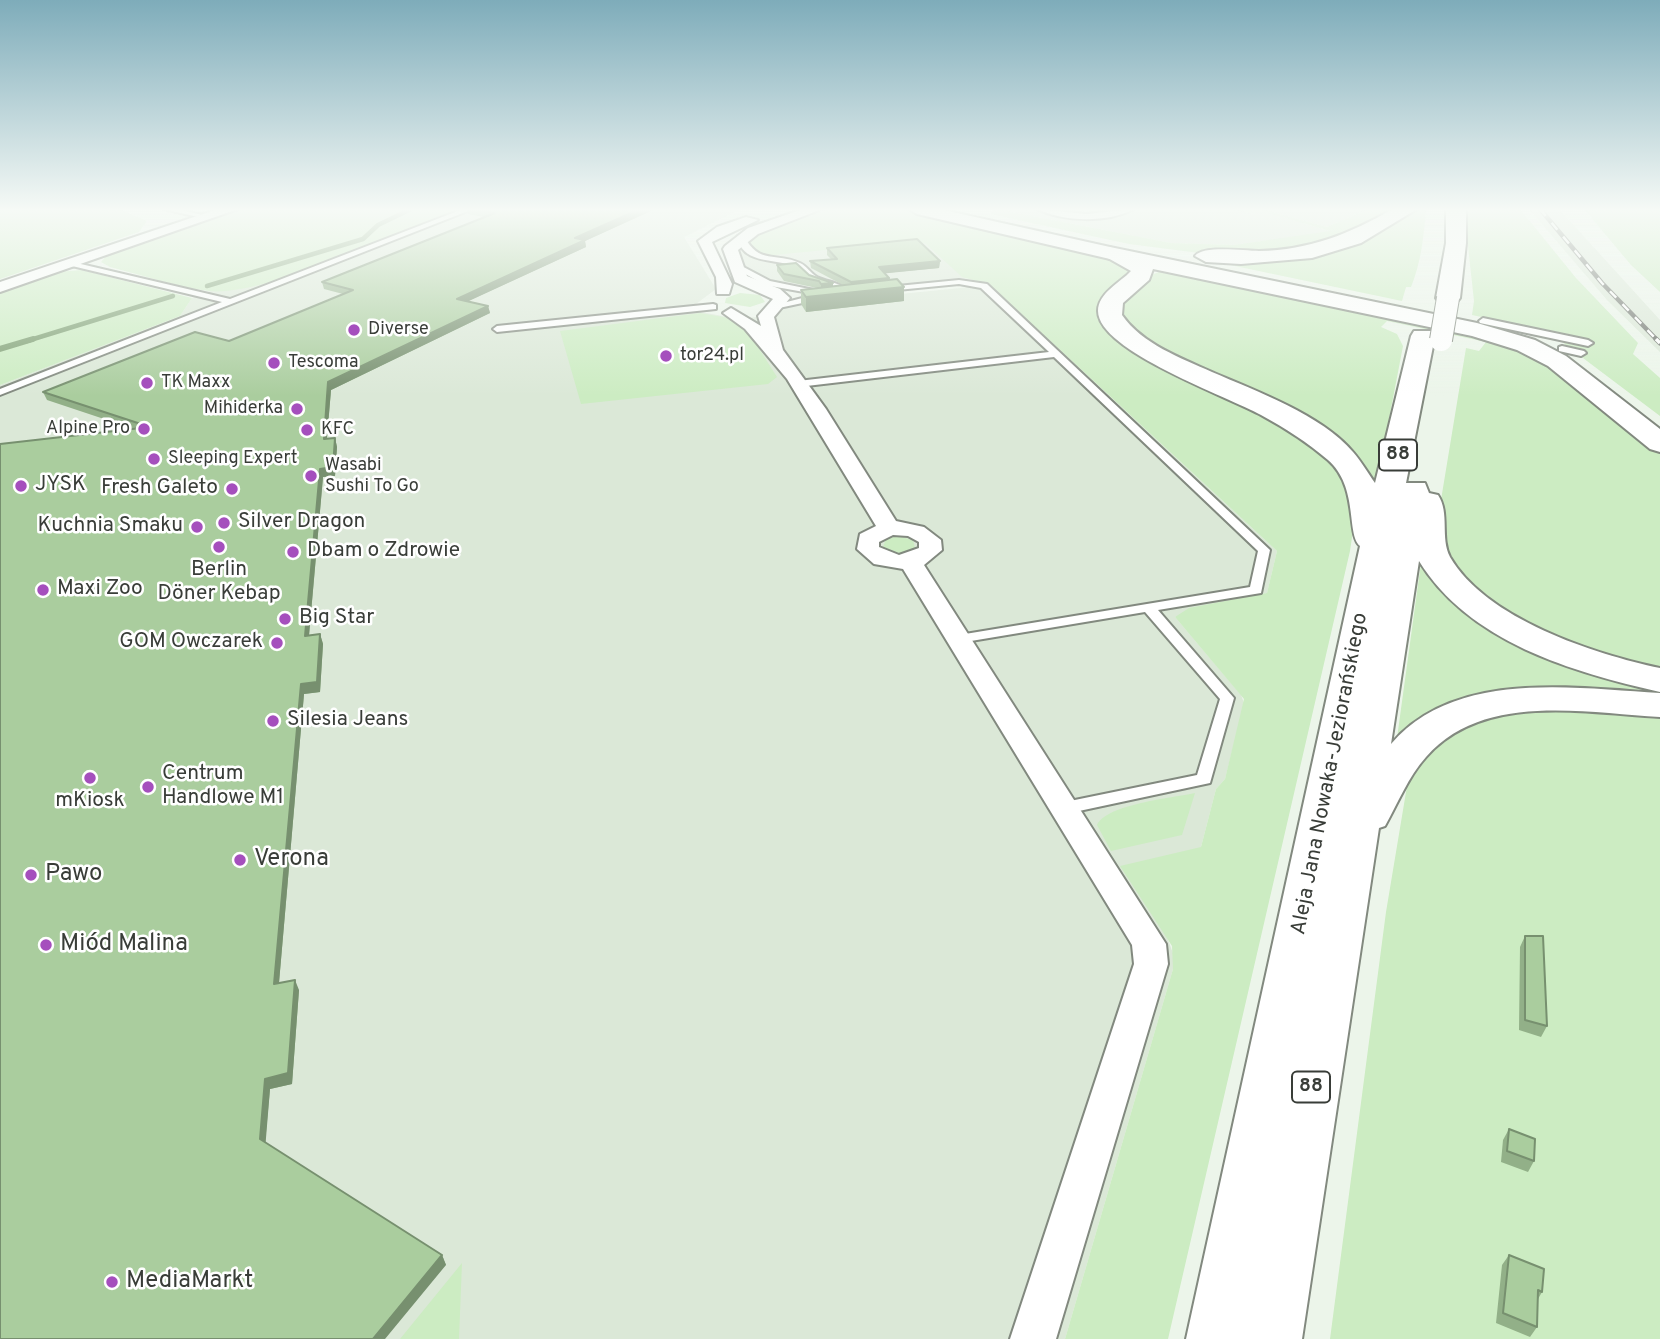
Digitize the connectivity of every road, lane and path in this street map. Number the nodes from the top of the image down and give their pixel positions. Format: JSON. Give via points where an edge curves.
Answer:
{"nodes":[{"id":1,"x":45,"y":271,"type":"edge"},
{"id":2,"x":106,"y":271,"type":"edge"},
{"id":3,"x":309,"y":271,"type":"edge"},
{"id":4,"x":721,"y":271,"type":"edge"},
{"id":5,"x":737,"y":271,"type":"edge"},
{"id":6,"x":745,"y":271,"type":"edge"},
{"id":7,"x":806,"y":271,"type":"edge"},
{"id":8,"x":1142,"y":271,"type":"edge"},
{"id":9,"x":1155,"y":271,"type":"edge"},
{"id":10,"x":1196,"y":271,"type":"edge"},
{"id":11,"x":1248,"y":271,"type":"edge"},
{"id":12,"x":1439,"y":271,"type":"edge"},
{"id":13,"x":1447,"y":271,"type":"edge"},
{"id":14,"x":1141,"y":275,"type":"junction"},
{"id":15,"x":0,"y":286,"type":"edge"},
{"id":16,"x":723,"y":291,"type":"junction"},
{"id":17,"x":860,"y":292,"type":"junction"},
{"id":18,"x":1439,"y":296,"type":"junction"},
{"id":19,"x":772,"y":298,"type":"junction"},
{"id":20,"x":231,"y":302,"type":"junction"},
{"id":21,"x":713,"y":307,"type":"junction"},
{"id":22,"x":731,"y":313,"type":"junction"},
{"id":23,"x":1483,"y":321,"type":"junction"},
{"id":24,"x":496,"y":329,"type":"dead end"},
{"id":25,"x":1432,"y":338,"type":"junction"},
{"id":26,"x":1588,"y":343,"type":"dead end"},
{"id":27,"x":776,"y":350,"type":"junction"},
{"id":28,"x":1056,"y":354,"type":"junction"},
{"id":29,"x":798,"y":384,"type":"junction"},
{"id":30,"x":0,"y":392,"type":"edge"},
{"id":31,"x":1660,"y":423,"type":"edge"},
{"id":32,"x":1660,"y":443,"type":"edge"},
{"id":33,"x":1422,"y":447,"type":"junction"},
{"id":34,"x":890,"y":528,"type":"junction"},
{"id":35,"x":910,"y":561,"type":"junction"},
{"id":36,"x":1371,"y":573,"type":"junction"},
{"id":37,"x":1148,"y":607,"type":"junction"},
{"id":38,"x":959,"y":639,"type":"junction"},
{"id":39,"x":1660,"y":680,"type":"edge"},
{"id":40,"x":1660,"y":705,"type":"edge"},
{"id":41,"x":1065,"y":808,"type":"junction"},
{"id":42,"x":1357,"y":835,"type":"junction"},
{"id":43,"x":1033,"y":1339,"type":"edge"},
{"id":44,"x":1219,"y":1339,"type":"edge"},
{"id":45,"x":1269,"y":1339,"type":"edge"}],
"edges":[{"from":1,"to":15,"type":"street"},
{"from":2,"to":20,"type":"lane"},
{"from":3,"to":20,"type":"lane"},
{"from":4,"to":16,"type":"street"},
{"from":5,"to":19,"type":"street","via":[[740,279]]},
{"from":6,"to":17,"type":"lane","via":[[778,286]]},
{"from":7,"to":17,"type":"lane","via":[[812,278]]},
{"from":8,"to":14,"type":"main road"},
{"from":9,"to":14,"type":"main road"},
{"from":10,"to":32,"type":"main road","via":[[1477,330],[1526,345],[1557,361]]},
{"from":11,"to":23,"type":"main road"},
{"from":12,"to":18,"type":"main road","name":"Aleja Jana Nowaka-Jeziorańskiego","number":"88"},
{"from":13,"to":18,"type":"main road","name":"Aleja Jana Nowaka-Jeziorańskiego","number":"88"},
{"from":14,"to":36,"type":"main road","via":[[1110,306],[1118,331],[1154,354],[1288,417],[1329,444],[1361,483],[1369,504]]},
{"from":16,"to":19,"type":"street"},
{"from":16,"to":21,"type":"street","via":[[710,300]]},
{"from":17,"to":19,"type":"lane"},
{"from":17,"to":19,"type":"lane","via":[[796,300]]},
{"from":17,"to":28,"type":"lane","via":[[978,284]]},
{"from":18,"to":25,"type":"main road","name":"Aleja Jana Nowaka-Jeziorańskiego","number":"88","bridge":true},
{"from":19,"to":22,"type":"street","via":[[755,313]]},
{"from":19,"to":27,"type":"street","via":[[766,321]]},
{"from":20,"to":30,"type":"lane"},
{"from":21,"to":22,"type":"street"},
{"from":21,"to":24,"type":"lane"},
{"from":22,"to":27,"type":"street","via":[[750,323]]},
{"from":23,"to":26,"type":"lane"},
{"from":23,"to":31,"type":"main road","via":[[1571,351]]},
{"from":25,"to":33,"type":"main road","name":"Aleja Jana Nowaka-Jeziorańskiego","number":"88"},
{"from":25,"to":36,"type":"main road","name":"Aleja Jana Nowaka-Jeziorańskiego","number":"88"},
{"from":27,"to":29,"type":"street"},
{"from":28,"to":29,"type":"lane"},
{"from":28,"to":37,"type":"lane","via":[[1264,550],[1256,590]]},
{"from":29,"to":34,"type":"street"},
{"from":33,"to":39,"type":"main road","via":[[1432,553],[1461,592],[1534,639],[1612,669]]},
{"from":33,"to":42,"type":"main road","name":"Aleja Jana Nowaka-Jeziorańskiego","number":"88"},
{"from":34,"to":35,"type":"street","via":[[918,531],[930,540],[931,550]]},
{"from":34,"to":35,"type":"street","via":[[873,534],[868,549],[890,561]]},
{"from":35,"to":38,"type":"street"},
{"from":36,"to":44,"type":"main road","name":"Aleja Jana Nowaka-Jeziorańskiego","number":"88"},
{"from":37,"to":38,"type":"lane"},
{"from":37,"to":41,"type":"lane","via":[[1227,698],[1204,779]]},
{"from":38,"to":41,"type":"street"},
{"from":40,"to":42,"type":"main road","via":[[1527,701],[1472,709],[1427,733],[1409,750]]},
{"from":41,"to":43,"type":"street","via":[[1135,918],[1149,944],[1151,964]]},
{"from":42,"to":45,"type":"main road","name":"Aleja Jana Nowaka-Jeziorańskiego","number":"88"}]}
